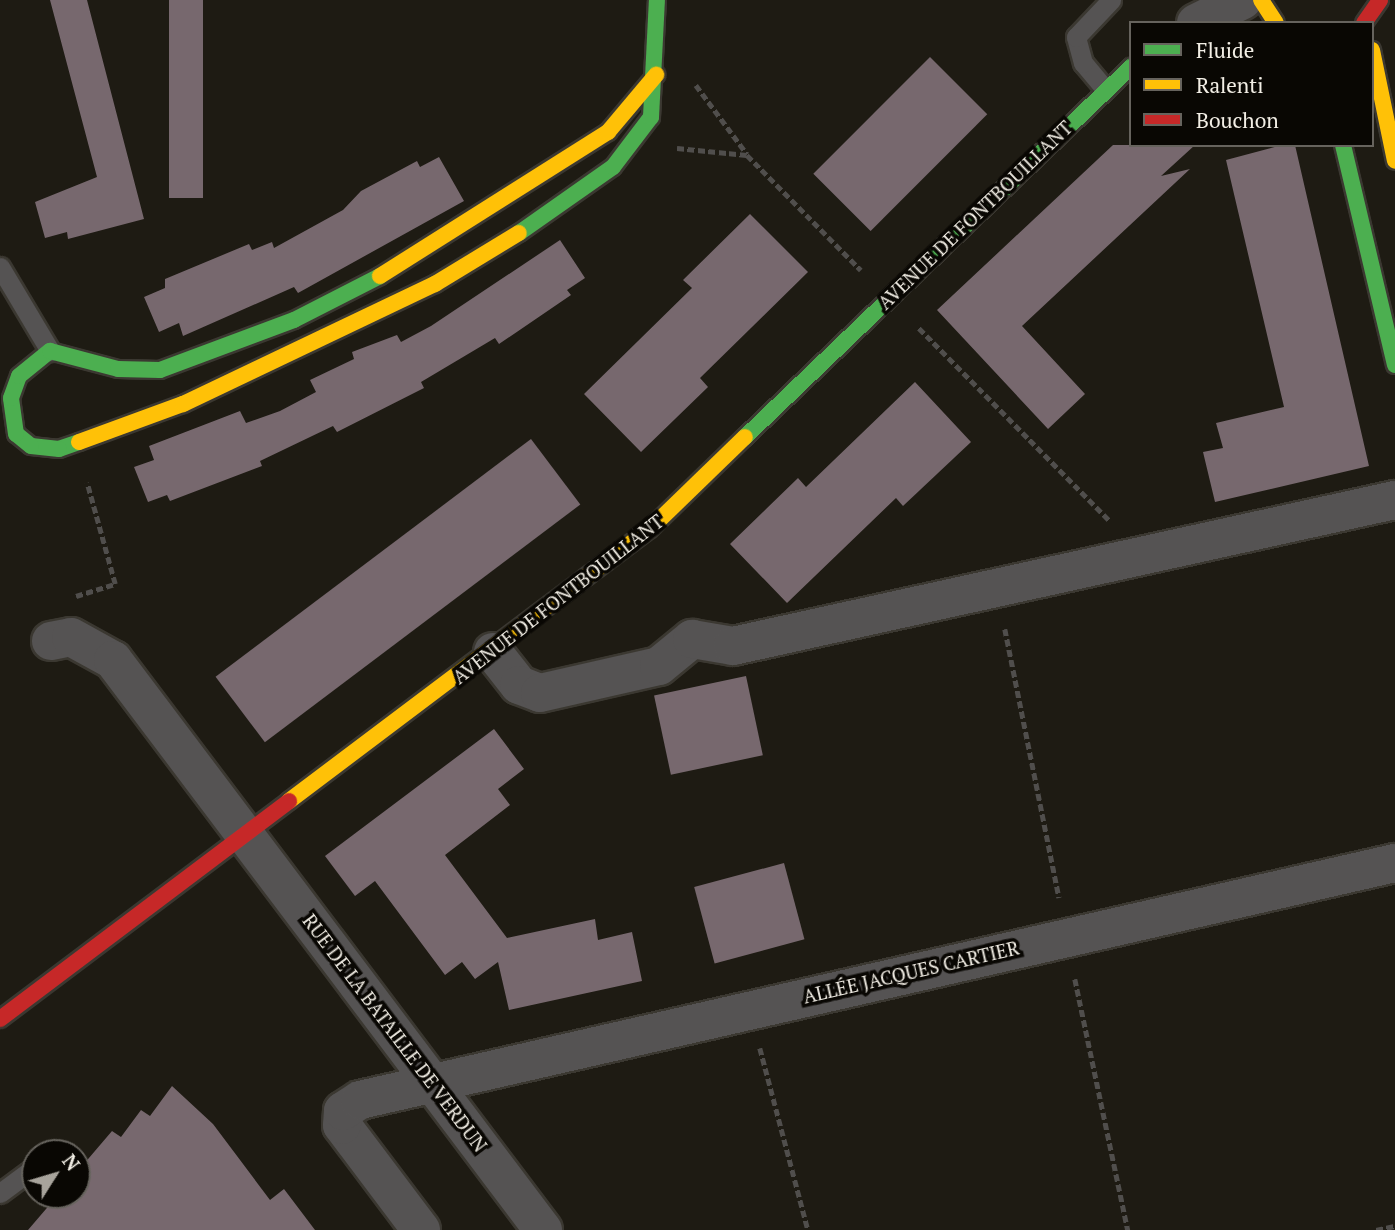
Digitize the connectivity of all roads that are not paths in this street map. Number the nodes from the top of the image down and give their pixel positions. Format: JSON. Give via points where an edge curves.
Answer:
{"nodes":[{"id":1,"x":657,"y":0,"type":"edge"},
{"id":2,"x":1111,"y":0,"type":"edge"},
{"id":3,"x":1242,"y":0,"type":"edge"},
{"id":4,"x":1261,"y":0,"type":"edge"},
{"id":5,"x":1380,"y":0,"type":"edge"},
{"id":6,"x":1200,"y":21,"type":"edge"},
{"id":7,"x":1275,"y":21,"type":"edge"},
{"id":8,"x":1367,"y":21,"type":"edge"},
{"id":9,"x":1374,"y":60,"type":"edge"},
{"id":10,"x":1129,"y":69,"type":"edge"},
{"id":11,"x":656,"y":75,"type":"junction"},
{"id":12,"x":1105,"y":89,"type":"junction"},
{"id":13,"x":1343,"y":147,"type":"edge"},
{"id":14,"x":1395,"y":161,"type":"edge"},
{"id":15,"x":0,"y":267,"type":"edge"},
{"id":16,"x":50,"y":351,"type":"junction"},
{"id":17,"x":1395,"y":365,"type":"edge"},
{"id":18,"x":8,"y":437,"type":"edge"},
{"id":19,"x":1395,"y":500,"type":"edge"},
{"id":20,"x":61,"y":639,"type":"road end"},
{"id":21,"x":492,"y":652,"type":"junction"},
{"id":22,"x":246,"y":836,"type":"junction"},
{"id":23,"x":1395,"y":863,"type":"edge"},
{"id":24,"x":0,"y":1019,"type":"edge"},
{"id":25,"x":427,"y":1082,"type":"junction"},
{"id":26,"x":21,"y":1177,"type":"edge"},
{"id":27,"x":0,"y":1193,"type":"edge"},
{"id":28,"x":421,"y":1230,"type":"edge"},
{"id":29,"x":543,"y":1230,"type":"edge"}],
"edges":[{"from":1,"to":11,"type":"street"},
{"from":2,"to":12,"type":"lane","via":[[1076,37],[1083,63]]},
{"from":3,"to":6,"type":"street"},
{"from":4,"to":7,"type":"street"},
{"from":5,"to":8,"type":"street"},
{"from":9,"to":14,"type":"street"},
{"from":10,"to":12,"type":"street","name":"AVENUE DE FONTBOUILLANT"},
{"from":11,"to":16,"type":"street","via":[[608,132],[550,174],[424,253],[294,320],[160,370],[118,369]]},
{"from":11,"to":18,"type":"street","via":[[651,117],[634,144],[566,204],[435,284],[304,350],[76,443],[59,449]]},
{"from":12,"to":21,"type":"street","name":"AVENUE DE FONTBOUILLANT","via":[[650,529]]},
{"from":13,"to":17,"type":"street"},
{"from":15,"to":16,"type":"lane"},
{"from":16,"to":18,"type":"street","via":[[19,376],[11,398]]},
{"from":19,"to":21,"type":"street","via":[[733,646],[692,639],[659,666],[540,693],[519,685]]},
{"from":20,"to":22,"type":"street","name":"RUE DE LA BATAILLE DE VERDUN","via":[[114,660]]},
{"from":21,"to":22,"type":"street","name":"AVENUE DE FONTBOUILLANT"},
{"from":22,"to":24,"type":"street","name":"AVENUE DE FONTBOUILLANT"},
{"from":22,"to":25,"type":"street","name":"RUE DE LA BATAILLE DE VERDUN"},
{"from":23,"to":25,"type":"street","name":"ALLÉE JACQUES CARTIER"},
{"from":25,"to":28,"type":"street","name":"ALLÉE JACQUES CARTIER","via":[[360,1100],[344,1111],[342,1125]]},
{"from":25,"to":29,"type":"street","name":"RUE DE LA BATAILLE DE VERDUN"},
{"from":26,"to":27,"type":"lane"}]}
